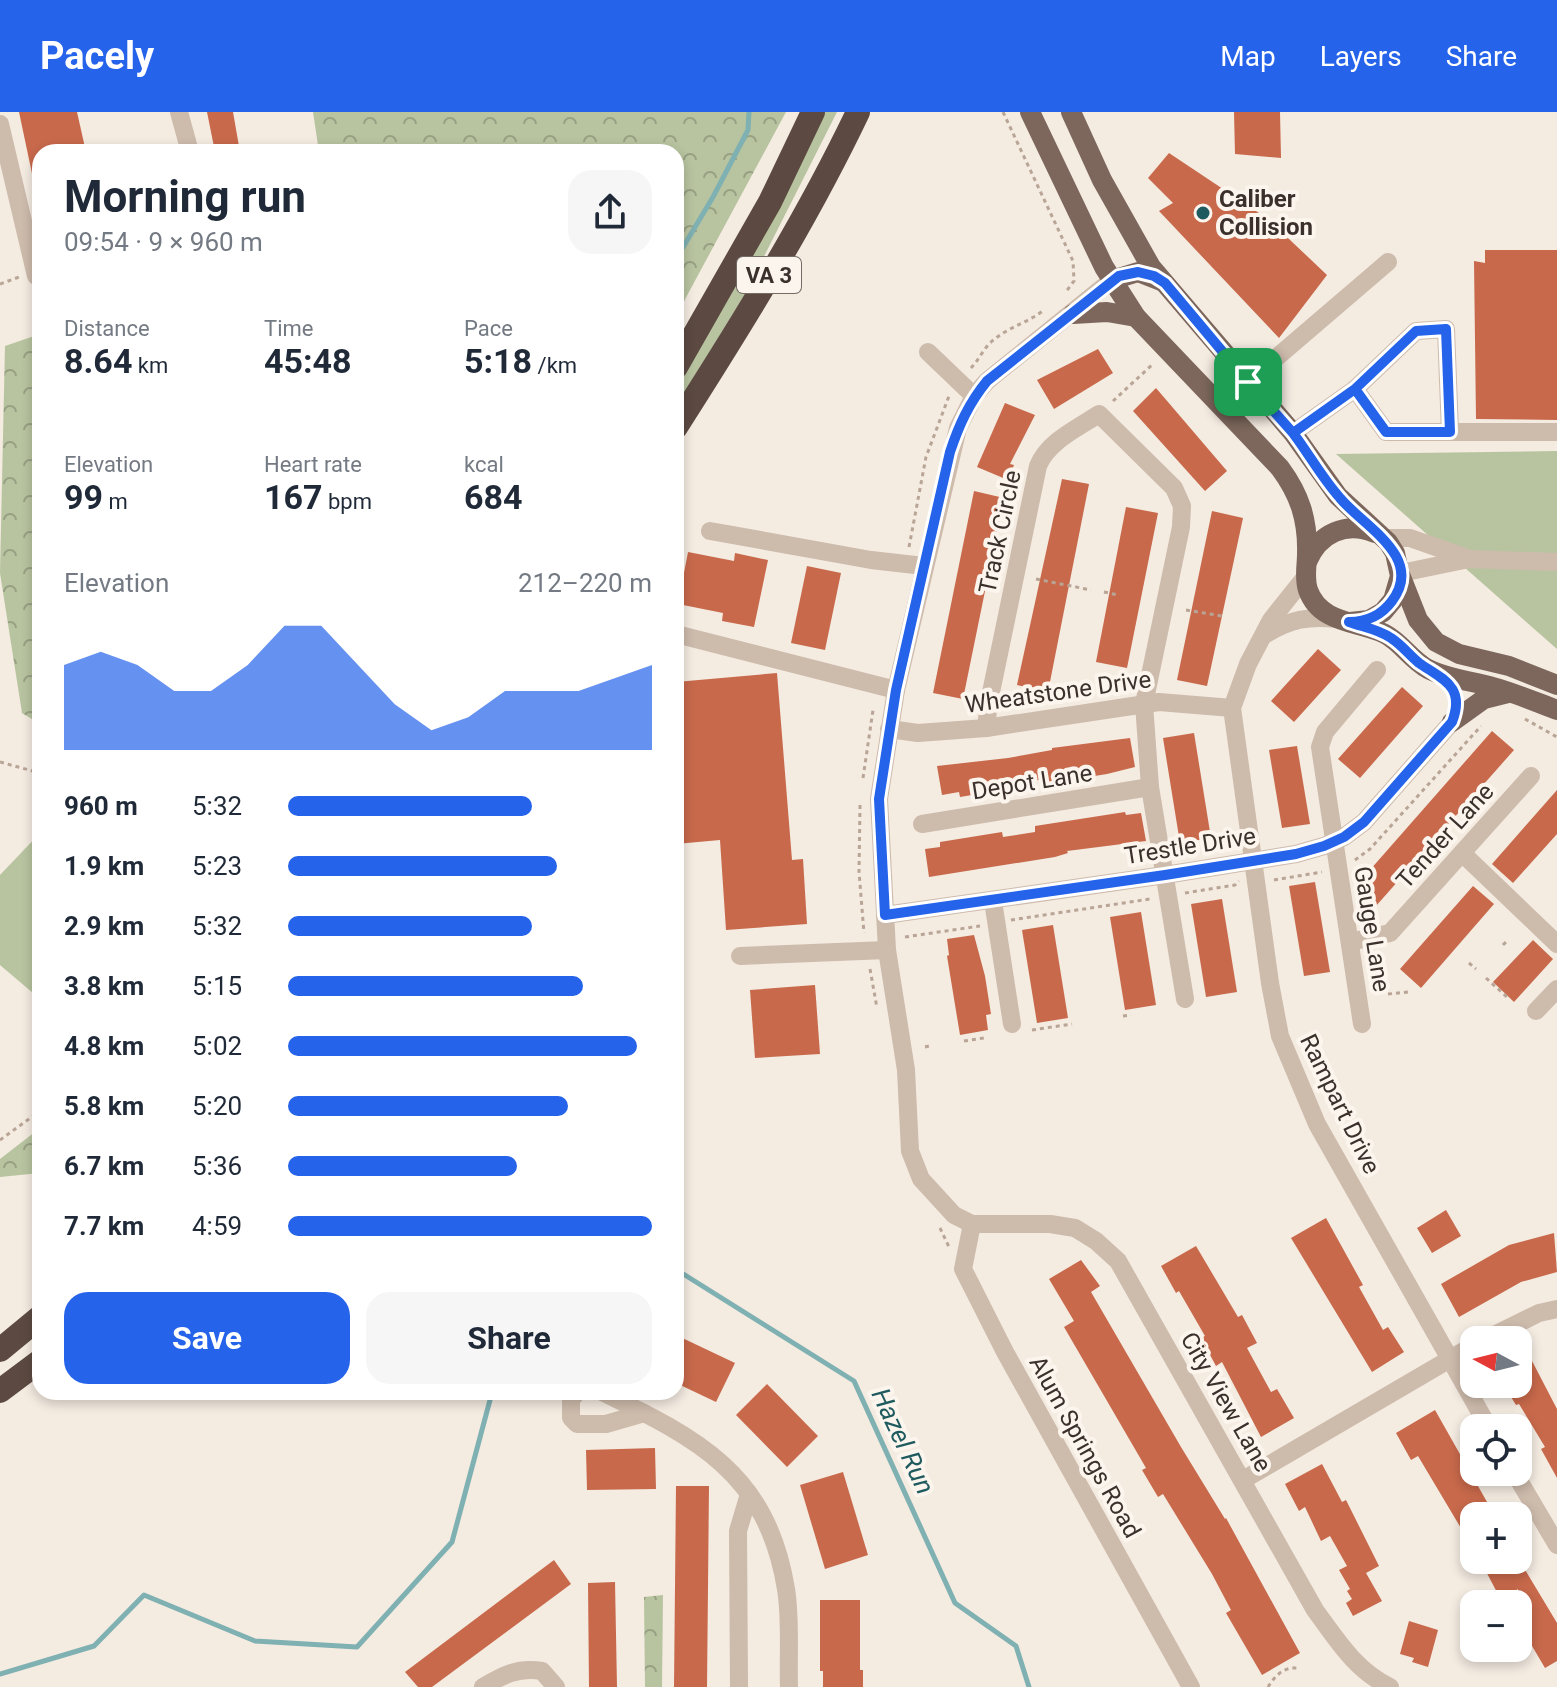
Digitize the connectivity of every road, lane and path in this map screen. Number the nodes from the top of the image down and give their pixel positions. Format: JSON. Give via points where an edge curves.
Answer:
{"nodes":[{"id":1,"x":179,"y":112,"type":"edge"},
{"id":2,"x":813,"y":112,"type":"edge"},
{"id":3,"x":1003,"y":112,"type":"edge"},
{"id":4,"x":1030,"y":112,"type":"edge"},
{"id":5,"x":1071,"y":112,"type":"edge"},
{"id":6,"x":859,"y":115,"type":"edge"},
{"id":7,"x":0,"y":124,"type":"edge"},
{"id":8,"x":188,"y":144,"type":"edge"},
{"id":9,"x":32,"y":259,"type":"edge"},
{"id":10,"x":1388,"y":262,"type":"dead end"},
{"id":11,"x":1112,"y":280,"type":"junction"},
{"id":12,"x":1165,"y":283,"type":"junction"},
{"id":13,"x":1049,"y":306,"type":"dead end"},
{"id":14,"x":1066,"y":306,"type":"junction"},
{"id":15,"x":1136,"y":317,"type":"junction"},
{"id":16,"x":928,"y":352,"type":"dead end"},
{"id":17,"x":684,"y":353,"type":"edge"},
{"id":18,"x":1154,"y":363,"type":"dead end"},
{"id":19,"x":970,"y":369,"type":"dead end"},
{"id":20,"x":1248,"y":382,"type":"junction"},
{"id":21,"x":1126,"y":389,"type":"dead end"},
{"id":22,"x":1355,"y":389,"type":"junction"},
{"id":23,"x":974,"y":396,"type":"junction"},
{"id":24,"x":948,"y":397,"type":"dead end"},
{"id":25,"x":684,"y":414,"type":"edge"},
{"id":26,"x":1450,"y":432,"type":"junction"},
{"id":27,"x":1557,"y":432,"type":"edge"},
{"id":28,"x":1293,"y":433,"type":"junction"},
{"id":29,"x":710,"y":531,"type":"dead end"},
{"id":30,"x":1380,"y":536,"type":"junction"},
{"id":31,"x":909,"y":545,"type":"dead end"},
{"id":32,"x":1469,"y":559,"type":"junction"},
{"id":33,"x":1557,"y":562,"type":"edge"},
{"id":34,"x":924,"y":566,"type":"junction"},
{"id":35,"x":1307,"y":569,"type":"junction"},
{"id":36,"x":1400,"y":574,"type":"junction"},
{"id":37,"x":1036,"y":579,"type":"dead end"},
{"id":38,"x":1091,"y":590,"type":"dead end"},
{"id":39,"x":1104,"y":592,"type":"dead end"},
{"id":40,"x":1118,"y":595,"type":"dead end"},
{"id":41,"x":1186,"y":610,"type":"dead end"},
{"id":42,"x":1222,"y":616,"type":"dead end"},
{"id":43,"x":1343,"y":621,"type":"junction"},
{"id":44,"x":1266,"y":634,"type":"junction"},
{"id":45,"x":684,"y":636,"type":"edge"},
{"id":46,"x":1377,"y":670,"type":"dead end"},
{"id":47,"x":1438,"y":673,"type":"junction"},
{"id":48,"x":1557,"y":685,"type":"edge"},
{"id":49,"x":896,"y":690,"type":"junction"},
{"id":50,"x":1510,"y":693,"type":"junction"},
{"id":51,"x":1144,"y":704,"type":"junction"},
{"id":52,"x":1232,"y":708,"type":"junction"},
{"id":53,"x":1557,"y":710,"type":"edge"},
{"id":54,"x":1485,"y":720,"type":"dead end"},
{"id":55,"x":1526,"y":720,"type":"dead end"},
{"id":56,"x":1452,"y":722,"type":"junction"},
{"id":57,"x":986,"y":728,"type":"junction"},
{"id":58,"x":889,"y":729,"type":"junction"},
{"id":59,"x":1557,"y":737,"type":"edge"},
{"id":60,"x":0,"y":762,"type":"edge"},
{"id":61,"x":32,"y":771,"type":"edge"},
{"id":62,"x":1531,"y":776,"type":"dead end"},
{"id":63,"x":1150,"y":787,"type":"junction"},
{"id":64,"x":922,"y":824,"type":"dead end"},
{"id":65,"x":1334,"y":842,"type":"junction"},
{"id":66,"x":1462,"y":853,"type":"junction"},
{"id":67,"x":1253,"y":860,"type":"junction"},
{"id":68,"x":1347,"y":865,"type":"dead end"},
{"id":69,"x":1330,"y":870,"type":"dead end"},
{"id":70,"x":1165,"y":875,"type":"junction"},
{"id":71,"x":1269,"y":878,"type":"dead end"},
{"id":72,"x":1238,"y":882,"type":"dead end"},
{"id":73,"x":1178,"y":895,"type":"dead end"},
{"id":74,"x":1158,"y":898,"type":"dead end"},
{"id":75,"x":993,"y":901,"type":"junction"},
{"id":76,"x":885,"y":915,"type":"junction"},
{"id":77,"x":1006,"y":921,"type":"dead end"},
{"id":78,"x":986,"y":925,"type":"dead end"},
{"id":79,"x":1350,"y":942,"type":"junction"},
{"id":80,"x":891,"y":944,"type":"junction"},
{"id":81,"x":1557,"y":944,"type":"edge"},
{"id":82,"x":740,"y":956,"type":"dead end"},
{"id":83,"x":1469,"y":963,"type":"dead end"},
{"id":84,"x":1476,"y":969,"type":"dead end"},
{"id":85,"x":1486,"y":978,"type":"dead end"},
{"id":86,"x":1557,"y":989,"type":"edge"},
{"id":87,"x":1409,"y":992,"type":"dead end"},
{"id":88,"x":1388,"y":994,"type":"dead end"},
{"id":89,"x":1507,"y":997,"type":"dead end"},
{"id":90,"x":1185,"y":999,"type":"dead end"},
{"id":91,"x":1536,"y":1011,"type":"dead end"},
{"id":92,"x":1131,"y":1015,"type":"dead end"},
{"id":93,"x":1123,"y":1016,"type":"dead end"},
{"id":94,"x":1012,"y":1024,"type":"dead end"},
{"id":95,"x":1072,"y":1024,"type":"dead end"},
{"id":96,"x":1362,"y":1024,"type":"dead end"},
{"id":97,"x":1032,"y":1030,"type":"dead end"},
{"id":98,"x":984,"y":1038,"type":"dead end"},
{"id":99,"x":964,"y":1041,"type":"dead end"},
{"id":100,"x":32,"y":1117,"type":"edge"},
{"id":101,"x":0,"y":1140,"type":"edge"},
{"id":102,"x":972,"y":1224,"type":"junction"},
{"id":103,"x":1557,"y":1309,"type":"edge"},
{"id":104,"x":32,"y":1324,"type":"edge"},
{"id":105,"x":1513,"y":1326,"type":"edge"},
{"id":106,"x":0,"y":1350,"type":"edge"},
{"id":107,"x":1460,"y":1353,"type":"edge"},
{"id":108,"x":1448,"y":1359,"type":"junction"},
{"id":109,"x":32,"y":1367,"type":"edge"},
{"id":110,"x":0,"y":1391,"type":"edge"},
{"id":111,"x":571,"y":1400,"type":"edge"},
{"id":112,"x":618,"y":1400,"type":"edge"},
{"id":113,"x":644,"y":1413,"type":"junction"},
{"id":114,"x":1481,"y":1414,"type":"edge"},
{"id":115,"x":1243,"y":1480,"type":"junction"},
{"id":116,"x":1522,"y":1486,"type":"edge"},
{"id":117,"x":749,"y":1494,"type":"junction"},
{"id":118,"x":1557,"y":1545,"type":"edge"},
{"id":119,"x":1297,"y":1668,"type":"dead end"},
{"id":120,"x":483,"y":1687,"type":"edge"},
{"id":121,"x":556,"y":1687,"type":"edge"},
{"id":122,"x":739,"y":1687,"type":"edge"},
{"id":123,"x":789,"y":1687,"type":"edge"},
{"id":124,"x":1191,"y":1687,"type":"edge"},
{"id":125,"x":1268,"y":1687,"type":"edge"},
{"id":126,"x":1390,"y":1687,"type":"edge"}],
"edges":[{"from":1,"to":8,"type":"street"},
{"from":2,"to":17,"type":"highway","number":"VA 3","via":[[770,202]]},
{"from":3,"to":14,"type":"path","via":[[1073,261],[1074,281]]},
{"from":4,"to":11,"type":"main road"},
{"from":5,"to":12,"type":"main road","via":[[1102,180]]},
{"from":6,"to":25,"type":"highway","number":"VA 3"},
{"from":7,"to":9,"type":"street"},
{"from":10,"to":20,"type":"street"},
{"from":11,"to":12,"type":"main road","via":[[1138,272]]},
{"from":11,"to":14,"type":"street"},
{"from":11,"to":15,"type":"main road"},
{"from":12,"to":20,"type":"main road"},
{"from":13,"to":19,"type":"path","via":[[988,345]]},
{"from":14,"to":15,"type":"main road"},
{"from":14,"to":23,"type":"street"},
{"from":15,"to":35,"type":"main road","via":[[1292,485],[1305,518]]},
{"from":16,"to":23,"type":"street"},
{"from":18,"to":21,"type":"path"},
{"from":20,"to":28,"type":"main road"},
{"from":22,"to":26,"type":"street","via":[[1386,432]]},
{"from":22,"to":26,"type":"street","via":[[1416,331],[1446,329]]},
{"from":22,"to":28,"type":"street"},
{"from":23,"to":34,"type":"street","via":[[950,452]]},
{"from":24,"to":31,"type":"path","via":[[926,457]]},
{"from":26,"to":27,"type":"street"},
{"from":28,"to":30,"type":"main road","via":[[1338,496]]},
{"from":29,"to":34,"type":"street"},
{"from":30,"to":32,"type":"street","via":[[1410,538]]},
{"from":30,"to":35,"type":"main road","via":[[1356,527],[1332,532],[1316,545]]},
{"from":30,"to":36,"type":"main road","via":[[1395,553]]},
{"from":32,"to":33,"type":"street"},
{"from":32,"to":36,"type":"street"},
{"from":34,"to":49,"type":"street"},
{"from":35,"to":43,"type":"main road","via":[[1308,589],[1318,608]]},
{"from":35,"to":44,"type":"street","name":"Rampart Drive"},
{"from":36,"to":43,"type":"main road","via":[[1393,600],[1383,612],[1369,620]]},
{"from":36,"to":48,"type":"main road","via":[[1418,620],[1436,642]]},
{"from":37,"to":38,"type":"path"},
{"from":39,"to":40,"type":"path"},
{"from":41,"to":42,"type":"path"},
{"from":43,"to":44,"type":"street","via":[[1297,619]]},
{"from":43,"to":47,"type":"main road","via":[[1388,636]]},
{"from":44,"to":52,"type":"street","name":"Rampart Drive"},
{"from":45,"to":49,"type":"street"},
{"from":46,"to":65,"type":"street","name":"Gauge Lane","via":[[1321,741]]},
{"from":47,"to":50,"type":"main road"},
{"from":47,"to":56,"type":"main road","via":[[1453,692]]},
{"from":49,"to":58,"type":"street"},
{"from":50,"to":53,"type":"main road"},
{"from":50,"to":56,"type":"main road","via":[[1484,699]]},
{"from":51,"to":52,"type":"street","name":"Wheatstone Drive","via":[[1171,701]]},
{"from":51,"to":57,"type":"street","name":"Wheatstone Drive"},
{"from":51,"to":57,"type":"street","name":"Track Circle","via":[[1182,506],[1174,488],[1099,414],[1053,444],[1041,459]]},
{"from":51,"to":63,"type":"street"},
{"from":52,"to":67,"type":"street","name":"Rampart Drive"},
{"from":54,"to":68,"type":"path","via":[[1370,849]]},
{"from":55,"to":59,"type":"path"},
{"from":56,"to":65,"type":"street","name":"Trestle Drive","via":[[1364,822]]},
{"from":57,"to":58,"type":"street","name":"Wheatstone Drive","via":[[918,733]]},
{"from":58,"to":76,"type":"street","via":[[879,799]]},
{"from":60,"to":61,"type":"path"},
{"from":62,"to":66,"type":"street","name":"Tender Lane"},
{"from":63,"to":64,"type":"street","name":"Depot Lane"},
{"from":63,"to":70,"type":"street"},
{"from":65,"to":67,"type":"street","name":"Trestle Drive"},
{"from":65,"to":79,"type":"street","name":"Gauge Lane"},
{"from":66,"to":79,"type":"street","name":"Tender Lane","via":[[1390,933]]},
{"from":66,"to":81,"type":"street"},
{"from":67,"to":70,"type":"street","name":"Trestle Drive"},
{"from":67,"to":108,"type":"street","name":"Rampart Drive","via":[[1280,1036],[1296,1079]]},
{"from":69,"to":71,"type":"path"},
{"from":70,"to":75,"type":"street","name":"Trestle Drive"},
{"from":70,"to":90,"type":"street"},
{"from":72,"to":73,"type":"path"},
{"from":74,"to":77,"type":"path"},
{"from":75,"to":76,"type":"street","name":"Trestle Drive"},
{"from":75,"to":94,"type":"street"},
{"from":76,"to":80,"type":"street"},
{"from":78,"to":80,"type":"path"},
{"from":79,"to":96,"type":"street","name":"Gauge Lane"},
{"from":80,"to":82,"type":"street"},
{"from":80,"to":102,"type":"street","via":[[910,1151],[921,1179],[954,1215]]},
{"from":83,"to":84,"type":"path"},
{"from":85,"to":89,"type":"path"},
{"from":86,"to":91,"type":"street"},
{"from":87,"to":88,"type":"path"},
{"from":92,"to":93,"type":"path"},
{"from":95,"to":97,"type":"path"},
{"from":98,"to":99,"type":"path"},
{"from":100,"to":101,"type":"path"},
{"from":102,"to":115,"type":"street","name":"City View Lane","via":[[1075,1228],[1118,1261]]},
{"from":102,"to":124,"type":"street","name":"Alum Springs Road","via":[[963,1269]]},
{"from":103,"to":105,"type":"street"},
{"from":104,"to":106,"type":"highway"},
{"from":107,"to":108,"type":"street"},
{"from":108,"to":114,"type":"street","name":"Rampart Drive"},
{"from":108,"to":115,"type":"street"},
{"from":109,"to":110,"type":"highway"},
{"from":111,"to":113,"type":"street","via":[[571,1418],[577,1424],[606,1424]]},
{"from":112,"to":113,"type":"street"},
{"from":113,"to":117,"type":"street","via":[[702,1446]]},
{"from":115,"to":126,"type":"street","name":"City View Lane","via":[[1315,1610],[1347,1655]]},
{"from":116,"to":118,"type":"street"},
{"from":117,"to":122,"type":"street","via":[[738,1531]]},
{"from":117,"to":123,"type":"street","via":[[771,1532],[786,1590]]},
{"from":119,"to":125,"type":"path","via":[[1281,1672]]},
{"from":120,"to":121,"type":"street","via":[[528,1668],[542,1671]]}]}
